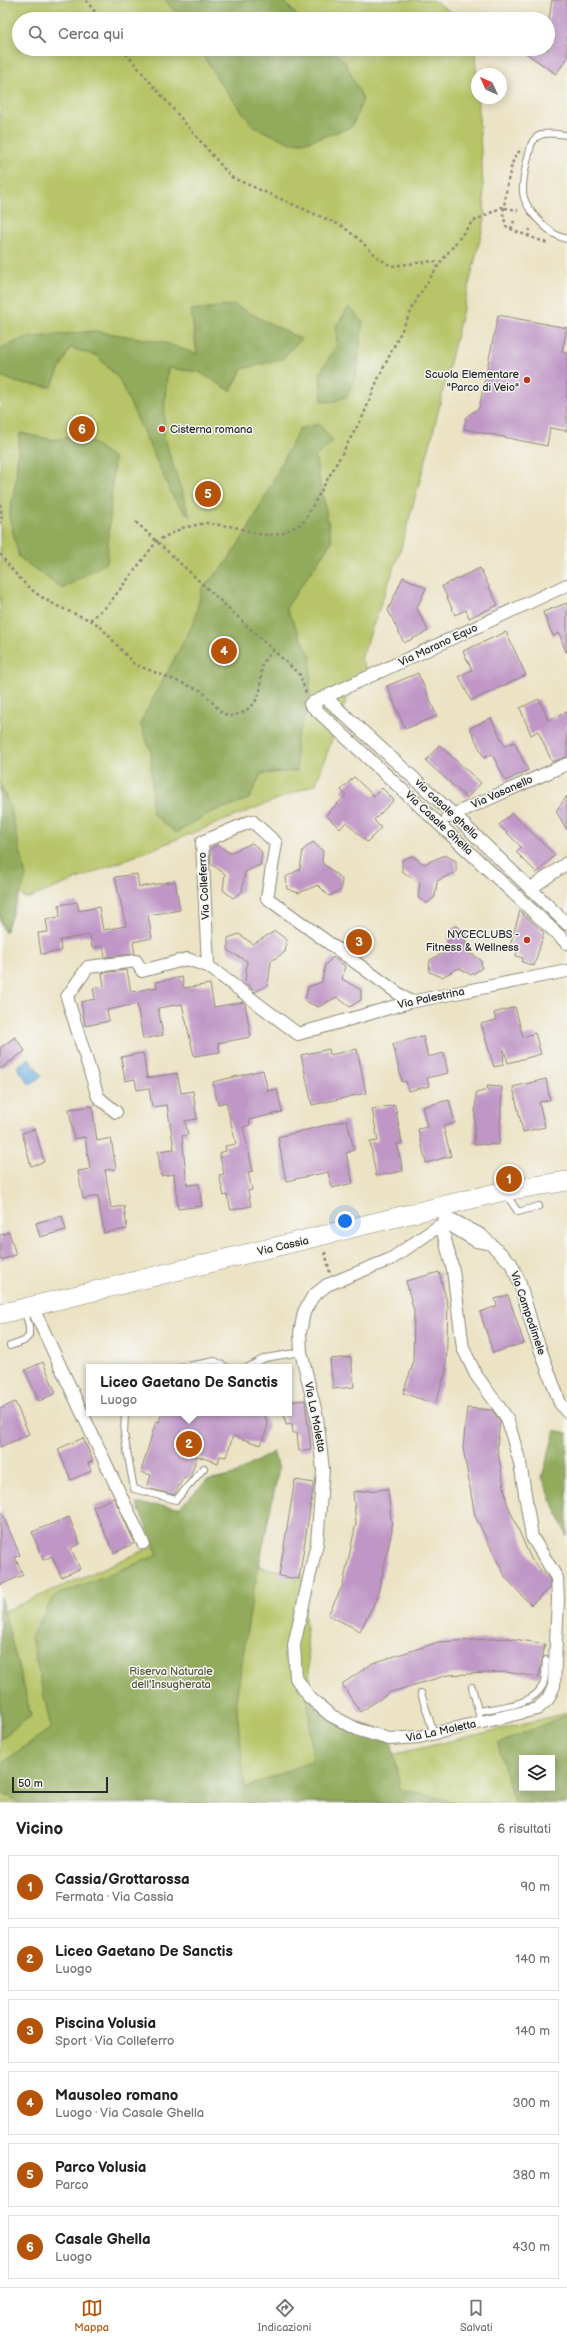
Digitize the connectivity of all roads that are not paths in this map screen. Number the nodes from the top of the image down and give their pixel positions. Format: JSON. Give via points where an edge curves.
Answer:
{"nodes":[{"id":1,"x":567,"y":135,"type":"edge"},
{"id":2,"x":567,"y":239,"type":"edge"},
{"id":3,"x":567,"y":585,"type":"edge"},
{"id":4,"x":325,"y":697,"type":"junction"},
{"id":5,"x":310,"y":704,"type":"joint"},
{"id":6,"x":567,"y":764,"type":"edge"},
{"id":7,"x":453,"y":814,"type":"junction"},
{"id":8,"x":437,"y":821,"type":"junction"},
{"id":9,"x":567,"y":863,"type":"edge"},
{"id":10,"x":530,"y":888,"type":"junction"},
{"id":11,"x":567,"y":924,"type":"edge"},
{"id":12,"x":567,"y":943,"type":"edge"},
{"id":13,"x":208,"y":966,"type":"junction"},
{"id":14,"x":567,"y":971,"type":"edge"},
{"id":15,"x":410,"y":1002,"type":"junction"},
{"id":16,"x":116,"y":1112,"type":"dead end"},
{"id":17,"x":567,"y":1181,"type":"edge"},
{"id":18,"x":504,"y":1191,"type":"junction"},
{"id":19,"x":539,"y":1206,"type":"dead end"},
{"id":20,"x":440,"y":1219,"type":"junction"},
{"id":21,"x":28,"y":1307,"type":"junction"},
{"id":22,"x":0,"y":1314,"type":"edge"},
{"id":23,"x":10,"y":1346,"type":"dead end"},
{"id":24,"x":301,"y":1352,"type":"junction"},
{"id":25,"x":198,"y":1364,"type":"edge"},
{"id":26,"x":220,"y":1364,"type":"edge"},
{"id":27,"x":254,"y":1364,"type":"edge"},
{"id":28,"x":567,"y":1412,"type":"edge"},
{"id":29,"x":125,"y":1416,"type":"edge"},
{"id":30,"x":204,"y":1468,"type":"dead end"},
{"id":31,"x":143,"y":1543,"type":"dead end"},
{"id":32,"x":546,"y":1660,"type":"dead end"},
{"id":33,"x":472,"y":1687,"type":"dead end"},
{"id":34,"x":421,"y":1693,"type":"dead end"},
{"id":35,"x":478,"y":1710,"type":"junction"},
{"id":36,"x":481,"y":1722,"type":"junction"},
{"id":37,"x":434,"y":1734,"type":"junction"}],
"edges":[{"from":1,"to":2,"type":"lane","via":[[542,134],[534,138],[523,190],[527,203],[540,222],[551,232]]},
{"from":3,"to":4,"type":"street","name":"Via Marano Equo"},
{"from":4,"to":5,"type":"street","name":"Via Marano Equo"},
{"from":4,"to":7,"type":"street","name":"via casale ghella"},
{"from":5,"to":8,"type":"street","name":"Via Casale Ghella"},
{"from":6,"to":7,"type":"street","name":"Via Vasanello"},
{"from":7,"to":8,"type":"street","name":"Via Vasanello"},
{"from":7,"to":10,"type":"street","name":"via casale ghella"},
{"from":8,"to":12,"type":"street","name":"Via Casale Ghella"},
{"from":9,"to":10,"type":"street"},
{"from":10,"to":11,"type":"street","name":"via casale ghella"},
{"from":13,"to":15,"type":"street","name":"Via Palestrina","via":[[298,1034]]},
{"from":13,"to":15,"type":"street","name":"Via Colleferro","via":[[202,842],[252,821],[276,843],[267,898]]},
{"from":13,"to":16,"type":"street","via":[[187,959],[142,971],[136,961],[88,967],[67,997],[98,1097]]},
{"from":14,"to":15,"type":"street","name":"Via Palestrina"},
{"from":17,"to":18,"type":"main road","name":"Via Cassia"},
{"from":18,"to":19,"type":"lane","via":[[518,1212]]},
{"from":18,"to":20,"type":"main road","name":"Via Cassia"},
{"from":20,"to":21,"type":"main road","name":"Via Cassia"},
{"from":20,"to":24,"type":"street","name":"Via La Moletta","via":[[391,1259],[332,1282],[318,1292],[306,1306],[300,1328]]},
{"from":20,"to":28,"type":"street","name":"Via Campodimele","via":[[476,1241],[489,1243],[511,1263],[560,1403]]},
{"from":20,"to":36,"type":"street","name":"Via La Moletta","via":[[453,1270],[463,1348],[476,1374],[507,1418],[520,1463],[532,1537],[554,1570],[557,1581],[554,1680],[551,1694],[536,1709]]},
{"from":21,"to":22,"type":"main road","name":"Via Cassia"},
{"from":21,"to":23,"type":"lane","via":[[29,1336],[24,1341]]},
{"from":21,"to":31,"type":"street"},
{"from":24,"to":27,"type":"lane","via":[[265,1358]]},
{"from":24,"to":37,"type":"street","name":"Via La Moletta","via":[[317,1417],[323,1470],[317,1543],[295,1640],[296,1678],[304,1691],[326,1712],[359,1730],[396,1739]]},
{"from":25,"to":26,"type":"lane","via":[[214,1361]]},
{"from":29,"to":30,"type":"lane","via":[[124,1434],[134,1490],[176,1500]]},
{"from":32,"to":35,"type":"lane","via":[[543,1684],[528,1699]]},
{"from":33,"to":35,"type":"lane"},
{"from":34,"to":37,"type":"lane"},
{"from":35,"to":36,"type":"lane"},
{"from":36,"to":37,"type":"street","name":"Via La Moletta"}]}
